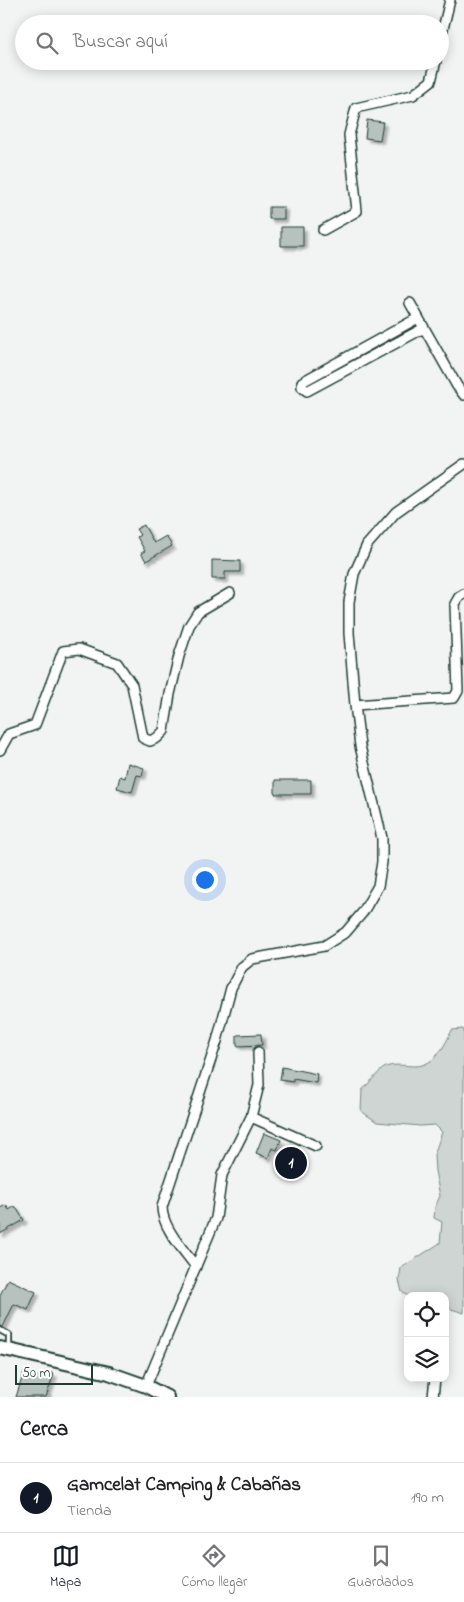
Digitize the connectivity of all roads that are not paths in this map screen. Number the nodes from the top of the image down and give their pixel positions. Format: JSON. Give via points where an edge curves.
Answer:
{"nodes":[{"id":1,"x":450,"y":0,"type":"edge"},
{"id":2,"x":446,"y":15,"type":"edge"},
{"id":3,"x":434,"y":70,"type":"edge"},
{"id":4,"x":323,"y":230,"type":"dead end"},
{"id":5,"x":410,"y":303,"type":"dead end"},
{"id":6,"x":418,"y":318,"type":"junction"},
{"id":7,"x":424,"y":328,"type":"junction"},
{"id":8,"x":464,"y":395,"type":"edge"},
{"id":9,"x":464,"y":464,"type":"edge"},
{"id":10,"x":230,"y":593,"type":"dead end"},
{"id":11,"x":464,"y":594,"type":"edge"},
{"id":12,"x":355,"y":705,"type":"junction"},
{"id":13,"x":0,"y":750,"type":"edge"},
{"id":14,"x":258,"y":1052,"type":"dead end"},
{"id":15,"x":251,"y":1118,"type":"junction"},
{"id":16,"x":316,"y":1146,"type":"dead end"},
{"id":17,"x":196,"y":1267,"type":"junction"},
{"id":18,"x":0,"y":1330,"type":"edge"},
{"id":19,"x":4,"y":1349,"type":"edge"},
{"id":20,"x":435,"y":1382,"type":"edge"},
{"id":21,"x":146,"y":1386,"type":"junction"},
{"id":22,"x":167,"y":1397,"type":"edge"},
{"id":23,"x":433,"y":1397,"type":"edge"}],
"edges":[{"from":1,"to":2,"type":"street"},
{"from":3,"to":4,"type":"street","via":[[431,81],[413,95],[356,108],[349,135],[357,210]]},
{"from":5,"to":6,"type":"street"},
{"from":6,"to":7,"type":"street"},
{"from":6,"to":7,"type":"street","via":[[302,382],[302,388],[307,391]]},
{"from":7,"to":8,"type":"street"},
{"from":9,"to":12,"type":"street","via":[[396,512],[367,545],[354,574],[349,602]]},
{"from":10,"to":13,"type":"street","via":[[198,612],[190,626],[170,694],[164,731],[157,738],[150,741],[143,738],[132,685],[117,664],[79,650],[63,651],[35,725],[8,734]]},
{"from":11,"to":12,"type":"street","via":[[455,604],[458,691],[454,698]]},
{"from":12,"to":17,"type":"street","via":[[360,746],[382,838],[378,886],[363,912],[346,932],[324,946],[252,959],[242,967],[231,988],[162,1206],[166,1224]]},
{"from":14,"to":15,"type":"street","via":[[259,1085]]},
{"from":15,"to":16,"type":"street"},
{"from":15,"to":17,"type":"street","via":[[222,1176],[216,1218]]},
{"from":17,"to":21,"type":"street"},
{"from":18,"to":19,"type":"lane","via":[[8,1335]]},
{"from":19,"to":21,"type":"main road","via":[[109,1373]]},
{"from":20,"to":23,"type":"street"},
{"from":21,"to":22,"type":"main road"}]}
